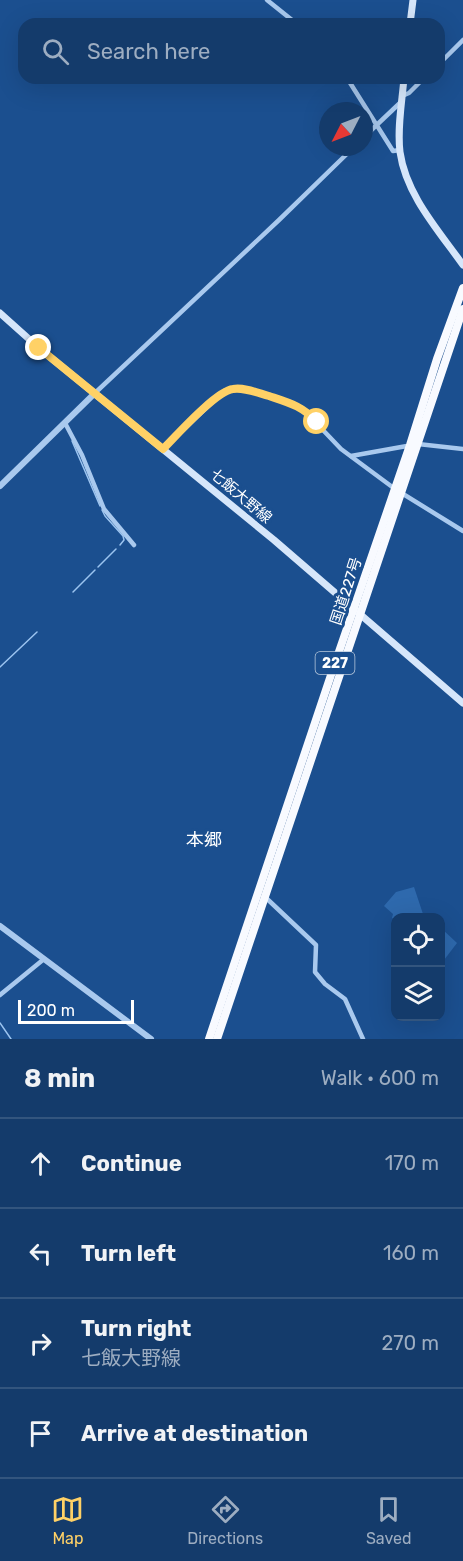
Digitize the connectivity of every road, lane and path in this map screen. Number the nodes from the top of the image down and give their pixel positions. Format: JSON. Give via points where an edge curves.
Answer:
{"nodes":[{"id":1,"x":267,"y":0,"type":"edge"},
{"id":2,"x":413,"y":0,"type":"edge"},
{"id":3,"x":290,"y":18,"type":"edge"},
{"id":4,"x":411,"y":18,"type":"edge"},
{"id":5,"x":463,"y":40,"type":"edge"},
{"id":6,"x":445,"y":58,"type":"edge"},
{"id":7,"x":351,"y":84,"type":"edge"},
{"id":8,"x":403,"y":84,"type":"edge"},
{"id":9,"x":418,"y":84,"type":"edge"},
{"id":10,"x":402,"y":99,"type":"junction"},
{"id":11,"x":377,"y":124,"type":"junction"},
{"id":12,"x":373,"y":128,"type":"edge"},
{"id":13,"x":400,"y":150,"type":"junction"},
{"id":14,"x":345,"y":156,"type":"edge"},
{"id":15,"x":463,"y":265,"type":"edge"},
{"id":16,"x":463,"y":288,"type":"edge"},
{"id":17,"x":463,"y":309,"type":"edge"},
{"id":18,"x":0,"y":313,"type":"edge"},
{"id":19,"x":94,"y":393,"type":"junction"},
{"id":20,"x":65,"y":423,"type":"junction"},
{"id":21,"x":414,"y":444,"type":"junction"},
{"id":22,"x":163,"y":449,"type":"junction"},
{"id":23,"x":463,"y":449,"type":"edge"},
{"id":24,"x":351,"y":456,"type":"junction"},
{"id":25,"x":0,"y":486,"type":"edge"},
{"id":26,"x":398,"y":490,"type":"junction"},
{"id":27,"x":463,"y":531,"type":"edge"},
{"id":28,"x":134,"y":545,"type":"dead end"},
{"id":29,"x":357,"y":612,"type":"junction"},
{"id":30,"x":463,"y":703,"type":"edge"},
{"id":31,"x":259,"y":889,"type":"junction"},
{"id":32,"x":264,"y":898,"type":"junction"},
{"id":33,"x":0,"y":926,"type":"edge"},
{"id":34,"x":44,"y":959,"type":"junction"},
{"id":35,"x":0,"y":995,"type":"edge"},
{"id":36,"x":151,"y":1039,"type":"edge"},
{"id":37,"x":209,"y":1039,"type":"edge"},
{"id":38,"x":217,"y":1039,"type":"edge"},
{"id":39,"x":363,"y":1039,"type":"edge"}],
"edges":[{"from":1,"to":3,"type":"street"},
{"from":2,"to":4,"type":"main road"},
{"from":5,"to":6,"type":"street"},
{"from":7,"to":11,"type":"street"},
{"from":8,"to":10,"type":"main road"},
{"from":9,"to":10,"type":"street"},
{"from":10,"to":11,"type":"street"},
{"from":10,"to":13,"type":"main road"},
{"from":11,"to":12,"type":"street"},
{"from":11,"to":13,"type":"street","via":[[393,151]]},
{"from":13,"to":15,"type":"main road","via":[[412,190]]},
{"from":14,"to":19,"type":"street"},
{"from":16,"to":21,"type":"highway","name":"国道227号","number":"227","via":[[437,358]]},
{"from":17,"to":21,"type":"highway","name":"国道227号","number":"227"},
{"from":18,"to":19,"type":"main road","name":"七飯大野線"},
{"from":19,"to":20,"type":"street"},
{"from":19,"to":22,"type":"main road","name":"七飯大野線"},
{"from":20,"to":25,"type":"street"},
{"from":20,"to":28,"type":"street","via":[[104,509]]},
{"from":21,"to":23,"type":"street"},
{"from":21,"to":24,"type":"street"},
{"from":21,"to":26,"type":"highway","name":"国道227号","number":"227"},
{"from":22,"to":24,"type":"street","via":[[224,391],[238,388],[302,408]]},
{"from":22,"to":29,"type":"main road","name":"七飯大野線"},
{"from":24,"to":26,"type":"street"},
{"from":26,"to":27,"type":"street"},
{"from":26,"to":29,"type":"highway","name":"国道227号","number":"227"},
{"from":29,"to":30,"type":"main road","name":"七飯大野線"},
{"from":29,"to":31,"type":"highway","name":"国道227号","number":"227"},
{"from":29,"to":32,"type":"highway","name":"国道227号","number":"227"},
{"from":31,"to":32,"type":"street"},
{"from":31,"to":37,"type":"highway","name":"国道227号","number":"227"},
{"from":32,"to":38,"type":"highway","name":"国道227号","number":"227"},
{"from":32,"to":39,"type":"street","via":[[316,945],[315,972],[345,999]]},
{"from":33,"to":34,"type":"street"},
{"from":34,"to":35,"type":"street"},
{"from":34,"to":36,"type":"street"}]}
